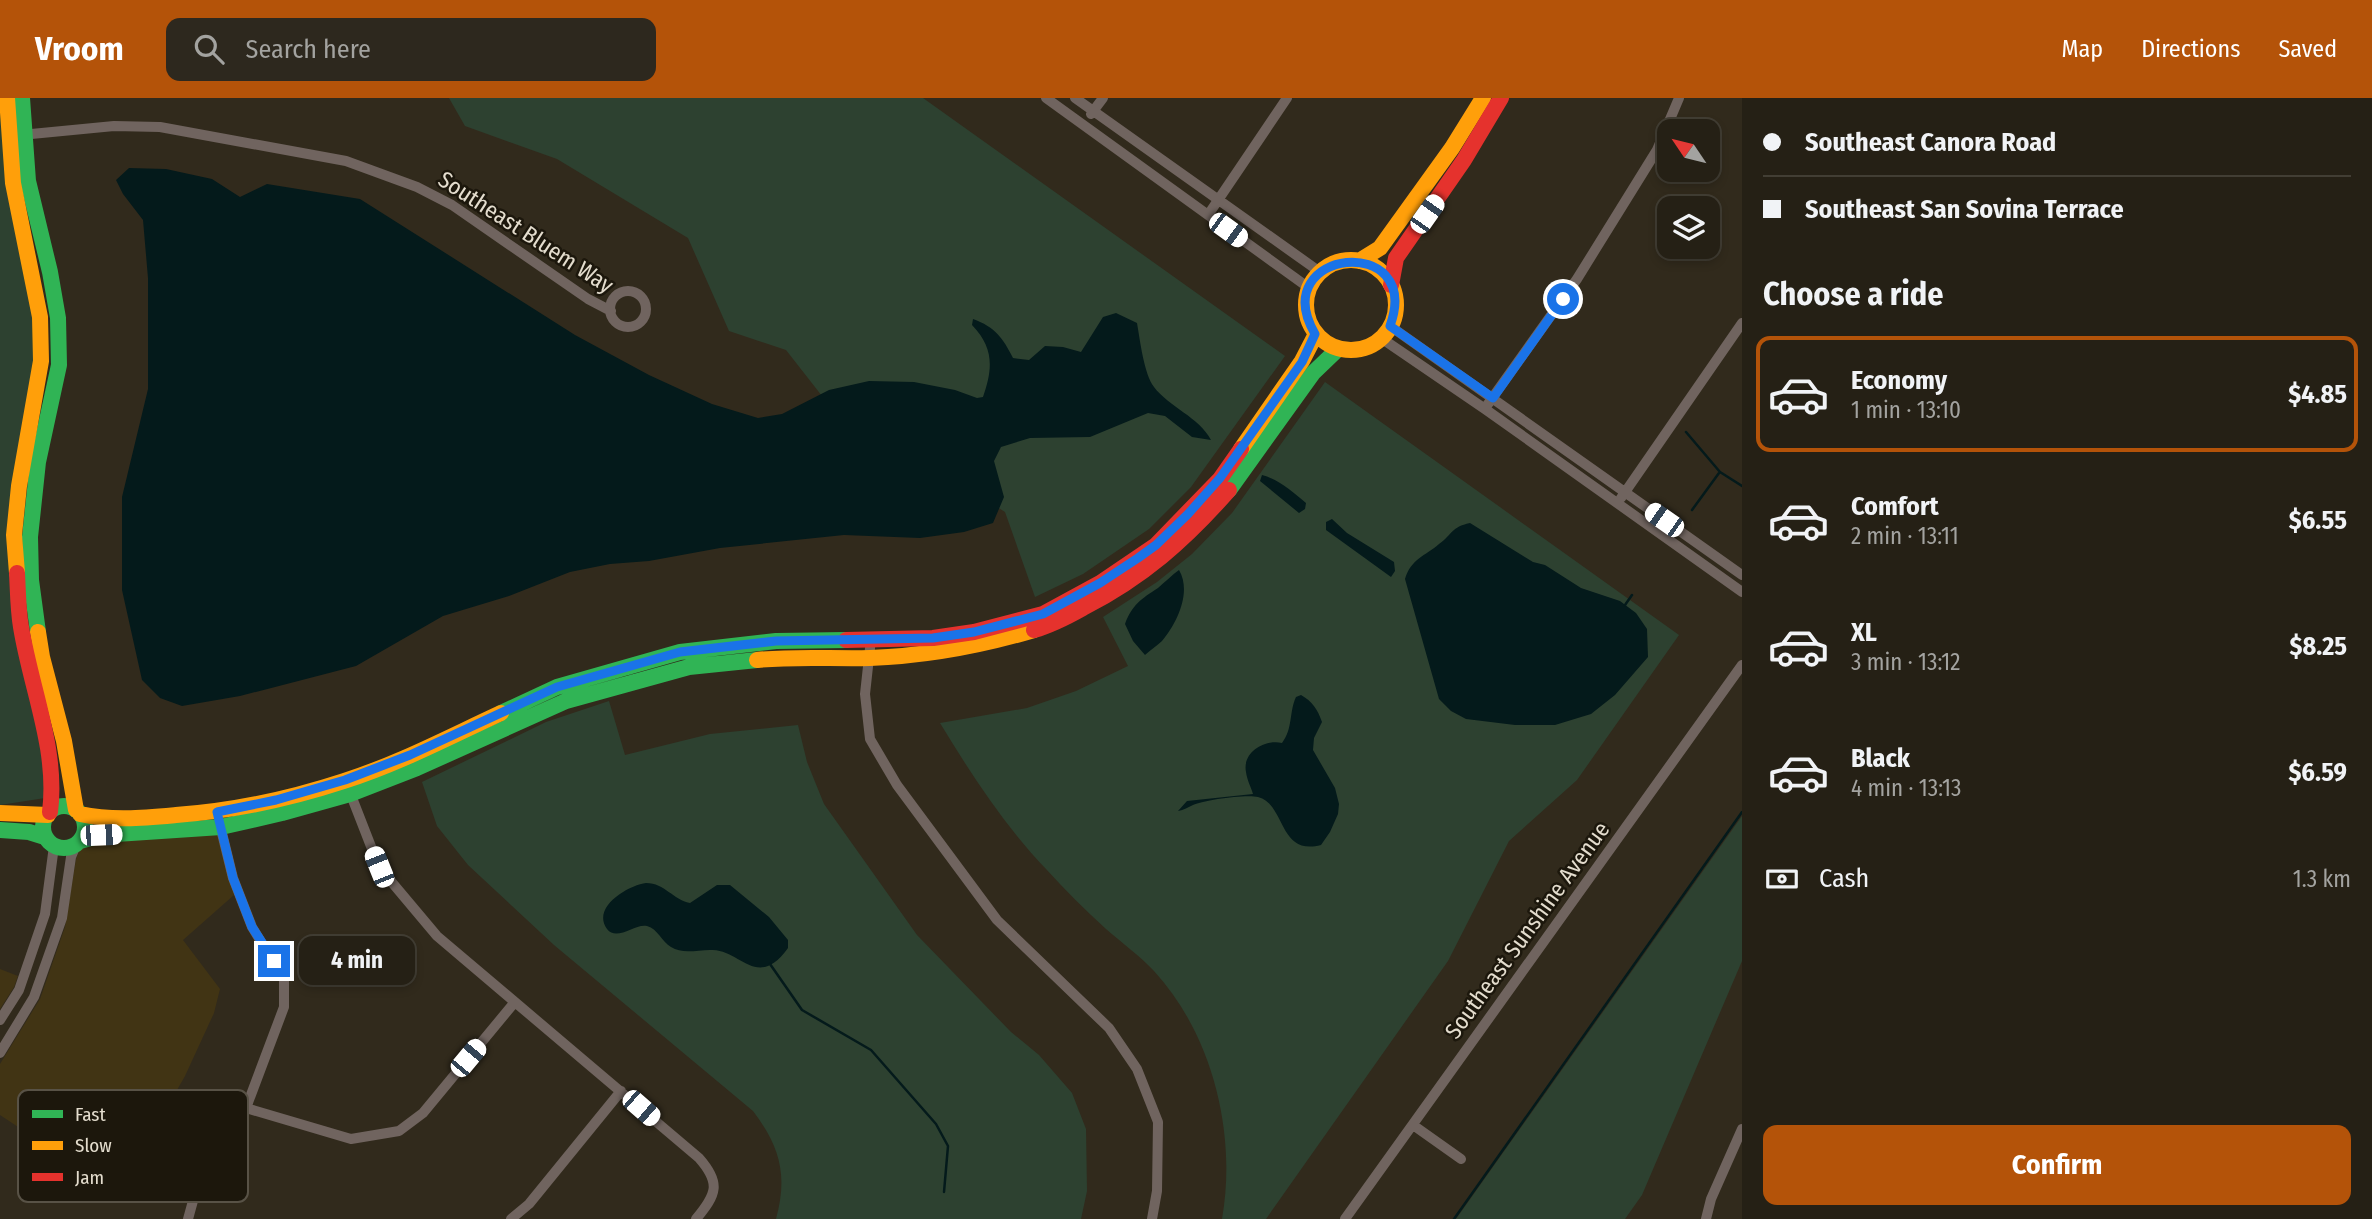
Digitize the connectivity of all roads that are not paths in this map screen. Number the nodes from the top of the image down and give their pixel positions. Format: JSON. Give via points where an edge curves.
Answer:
{"nodes":[{"id":1,"x":7,"y":98,"type":"edge"},
{"id":2,"x":22,"y":98,"type":"edge"},
{"id":3,"x":1046,"y":98,"type":"edge"},
{"id":4,"x":1075,"y":98,"type":"edge"},
{"id":5,"x":1103,"y":98,"type":"edge"},
{"id":6,"x":1287,"y":98,"type":"edge"},
{"id":7,"x":1483,"y":98,"type":"edge"},
{"id":8,"x":1501,"y":98,"type":"edge"},
{"id":9,"x":1679,"y":98,"type":"edge"},
{"id":10,"x":1093,"y":111,"type":"junction"},
{"id":11,"x":1083,"y":125,"type":"junction"},
{"id":12,"x":16,"y":135,"type":"junction"},
{"id":13,"x":1451,"y":164,"type":"junction"},
{"id":14,"x":1219,"y":199,"type":"junction"},
{"id":15,"x":1208,"y":215,"type":"junction"},
{"id":16,"x":1359,"y":261,"type":"junction"},
{"id":17,"x":1320,"y":272,"type":"junction"},
{"id":18,"x":1391,"y":285,"type":"junction"},
{"id":19,"x":1309,"y":288,"type":"junction"},
{"id":20,"x":56,"y":309,"type":"junction"},
{"id":21,"x":39,"y":310,"type":"junction"},
{"id":22,"x":611,"y":311,"type":"dead end"},
{"id":23,"x":1742,"y":323,"type":"edge"},
{"id":24,"x":1386,"y":332,"type":"junction"},
{"id":25,"x":1315,"y":334,"type":"junction"},
{"id":26,"x":1338,"y":349,"type":"junction"},
{"id":27,"x":1493,"y":398,"type":"junction"},
{"id":28,"x":1485,"y":409,"type":"junction"},
{"id":29,"x":27,"y":488,"type":"junction"},
{"id":30,"x":1625,"y":492,"type":"junction"},
{"id":31,"x":1618,"y":503,"type":"junction"},
{"id":32,"x":1742,"y":575,"type":"edge"},
{"id":33,"x":1742,"y":592,"type":"edge"},
{"id":34,"x":871,"y":639,"type":"junction"},
{"id":35,"x":870,"y":658,"type":"junction"},
{"id":36,"x":35,"y":659,"type":"junction"},
{"id":37,"x":1742,"y":665,"type":"edge"},
{"id":38,"x":348,"y":787,"type":"junction"},
{"id":39,"x":78,"y":812,"type":"junction"},
{"id":40,"x":0,"y":813,"type":"edge"},
{"id":41,"x":49,"y":813,"type":"junction"},
{"id":42,"x":219,"y":819,"type":"junction"},
{"id":43,"x":0,"y":830,"type":"edge"},
{"id":44,"x":50,"y":842,"type":"junction"},
{"id":45,"x":78,"y":843,"type":"junction"},
{"id":46,"x":44,"y":918,"type":"junction"},
{"id":47,"x":60,"y":922,"type":"junction"},
{"id":48,"x":12,"y":1000,"type":"junction"},
{"id":49,"x":514,"y":1003,"type":"junction"},
{"id":50,"x":24,"y":1014,"type":"junction"},
{"id":51,"x":0,"y":1020,"type":"edge"},
{"id":52,"x":0,"y":1053,"type":"edge"},
{"id":53,"x":621,"y":1091,"type":"junction"},
{"id":54,"x":248,"y":1103,"type":"edge"},
{"id":55,"x":248,"y":1109,"type":"edge"},
{"id":56,"x":1413,"y":1125,"type":"junction"},
{"id":57,"x":1742,"y":1129,"type":"edge"},
{"id":58,"x":1730,"y":1157,"type":"junction"},
{"id":59,"x":1461,"y":1159,"type":"dead end"},
{"id":60,"x":1742,"y":1163,"type":"edge"},
{"id":61,"x":193,"y":1202,"type":"edge"},
{"id":62,"x":188,"y":1219,"type":"edge"},
{"id":63,"x":511,"y":1219,"type":"edge"},
{"id":64,"x":696,"y":1219,"type":"edge"},
{"id":65,"x":1152,"y":1219,"type":"edge"},
{"id":66,"x":1345,"y":1219,"type":"edge"},
{"id":67,"x":1706,"y":1219,"type":"edge"}],
"edges":[{"from":1,"to":12,"type":"street"},
{"from":2,"to":12,"type":"street"},
{"from":3,"to":11,"type":"street"},
{"from":4,"to":10,"type":"street"},
{"from":5,"to":10,"type":"street"},
{"from":6,"to":14,"type":"street"},
{"from":7,"to":13,"type":"street"},
{"from":8,"to":13,"type":"street"},
{"from":9,"to":27,"type":"street","via":[[1657,150],[1585,267]]},
{"from":10,"to":11,"type":"street"},
{"from":10,"to":14,"type":"street"},
{"from":11,"to":15,"type":"street"},
{"from":12,"to":20,"type":"street"},
{"from":12,"to":21,"type":"street","via":[[13,183]]},
{"from":12,"to":22,"type":"street","name":"Southeast Bluem Way","via":[[114,126],[160,127],[345,161],[452,205]]},
{"from":13,"to":16,"type":"street","via":[[1380,248]]},
{"from":13,"to":18,"type":"street","via":[[1395,258]]},
{"from":14,"to":15,"type":"street"},
{"from":14,"to":17,"type":"street"},
{"from":15,"to":19,"type":"street"},
{"from":16,"to":17,"type":"street","via":[[1332,264]]},
{"from":16,"to":18,"type":"street","via":[[1372,265]]},
{"from":17,"to":19,"type":"street"},
{"from":18,"to":24,"type":"street","via":[[1395,313]]},
{"from":19,"to":25,"type":"street","via":[[1306,312]]},
{"from":20,"to":21,"type":"street"},
{"from":20,"to":29,"type":"street","via":[[59,365]]},
{"from":21,"to":29,"type":"street","via":[[41,361]]},
{"from":23,"to":30,"type":"street"},
{"from":24,"to":26,"type":"street","via":[[1368,347]]},
{"from":24,"to":27,"type":"street"},
{"from":24,"to":28,"type":"street"},
{"from":25,"to":26,"type":"street"},
{"from":25,"to":34,"type":"street","via":[[1302,362],[1220,478],[1156,545],[1043,614],[933,638]]},
{"from":26,"to":35,"type":"street","via":[[1313,373],[1232,487],[1200,523],[1163,558],[1107,596],[1049,626],[979,646]]},
{"from":27,"to":28,"type":"street"},
{"from":27,"to":30,"type":"street"},
{"from":28,"to":31,"type":"street"},
{"from":29,"to":36,"type":"street"},
{"from":30,"to":31,"type":"street"},
{"from":30,"to":32,"type":"street"},
{"from":31,"to":33,"type":"street"},
{"from":34,"to":35,"type":"street"},
{"from":34,"to":38,"type":"street","via":[[776,641],[680,652],[557,687]]},
{"from":35,"to":38,"type":"street","via":[[782,657],[689,667],[566,701],[417,768]]},
{"from":35,"to":65,"type":"street","via":[[865,694],[870,739],[897,785],[997,920],[1109,1028],[1137,1069],[1158,1122]]},
{"from":36,"to":39,"type":"street","via":[[64,741]]},
{"from":36,"to":41,"type":"street","via":[[53,787]]},
{"from":37,"to":56,"type":"street","name":"Southeast Sunshine Avenue"},
{"from":38,"to":42,"type":"street","via":[[276,800]]},
{"from":38,"to":49,"type":"street","via":[[379,867],[437,936]]},
{"from":39,"to":41,"type":"street","via":[[61,807]]},
{"from":39,"to":42,"type":"street","via":[[103,819]]},
{"from":39,"to":45,"type":"street","via":[[85,827]]},
{"from":40,"to":41,"type":"street"},
{"from":41,"to":44,"type":"street","via":[[43,828]]},
{"from":42,"to":45,"type":"street","via":[[151,833],[101,835]]},
{"from":42,"to":54,"type":"street","via":[[233,878],[252,927],[284,979],[284,1007]]},
{"from":43,"to":44,"type":"street","via":[[29,832]]},
{"from":44,"to":45,"type":"street","via":[[66,848]]},
{"from":44,"to":46,"type":"street"},
{"from":45,"to":47,"type":"street"},
{"from":46,"to":47,"type":"street"},
{"from":46,"to":48,"type":"street"},
{"from":47,"to":50,"type":"street"},
{"from":48,"to":50,"type":"street"},
{"from":48,"to":51,"type":"street"},
{"from":49,"to":53,"type":"street"},
{"from":49,"to":55,"type":"street","via":[[423,1113],[398,1131],[351,1139]]},
{"from":50,"to":52,"type":"street"},
{"from":53,"to":63,"type":"street","via":[[529,1204]]},
{"from":53,"to":64,"type":"street","via":[[711,1172],[715,1184]]},
{"from":56,"to":59,"type":"street"},
{"from":56,"to":66,"type":"street","name":"Southeast Sunshine Avenue"},
{"from":57,"to":58,"type":"street"},
{"from":58,"to":60,"type":"street"},
{"from":58,"to":67,"type":"street"},
{"from":61,"to":62,"type":"street"}]}
